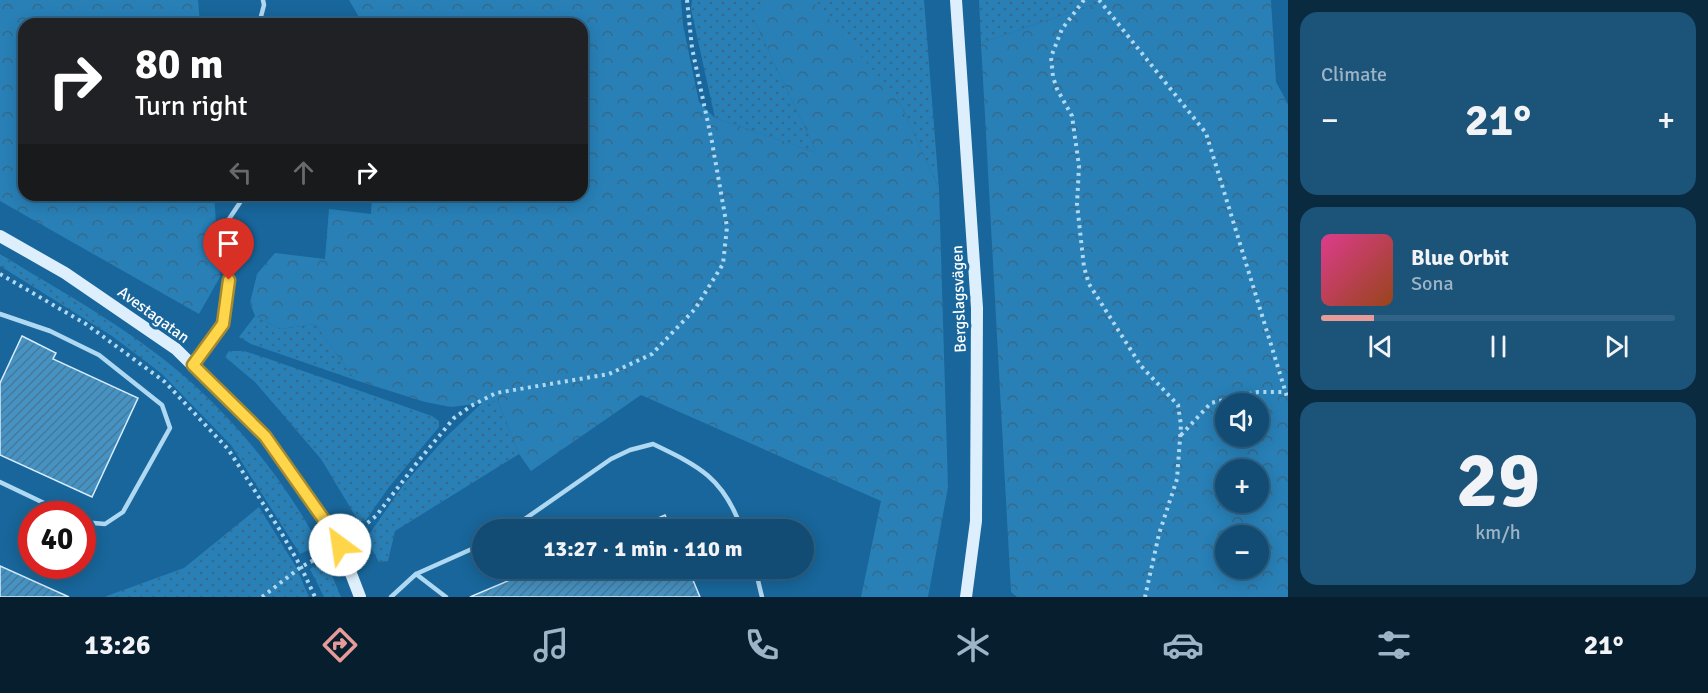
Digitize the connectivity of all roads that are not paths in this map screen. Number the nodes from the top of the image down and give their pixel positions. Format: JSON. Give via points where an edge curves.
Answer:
{"nodes":[{"id":1,"x":263,"y":0,"type":"edge"},
{"id":2,"x":956,"y":0,"type":"edge"},
{"id":3,"x":261,"y":18,"type":"edge"},
{"id":4,"x":241,"y":201,"type":"edge"},
{"id":5,"x":0,"y":236,"type":"edge"},
{"id":6,"x":0,"y":314,"type":"edge"},
{"id":7,"x":193,"y":365,"type":"junction"},
{"id":8,"x":0,"y":482,"type":"edge"},
{"id":9,"x":40,"y":501,"type":"edge"},
{"id":10,"x":525,"y":519,"type":"edge"},
{"id":11,"x":736,"y":519,"type":"edge"},
{"id":12,"x":96,"y":523,"type":"edge"},
{"id":13,"x":472,"y":548,"type":"edge"},
{"id":14,"x":416,"y":574,"type":"junction"},
{"id":15,"x":758,"y":579,"type":"edge"},
{"id":16,"x":360,"y":597,"type":"edge"},
{"id":17,"x":391,"y":597,"type":"edge"},
{"id":18,"x":446,"y":597,"type":"edge"},
{"id":19,"x":762,"y":597,"type":"edge"},
{"id":20,"x":966,"y":597,"type":"edge"}],
"edges":[{"from":1,"to":3,"type":"lane"},
{"from":2,"to":20,"type":"main road","name":"Bergslagsvägen","via":[[977,308],[976,522]]},
{"from":4,"to":7,"type":"lane","via":[[229,219],[229,280],[223,324]]},
{"from":5,"to":7,"type":"main road","name":"Avestagatan","via":[[65,273],[176,349]]},
{"from":6,"to":12,"type":"lane","via":[[50,331],[99,355],[162,405],[170,428],[123,512],[105,524]]},
{"from":7,"to":16,"type":"main road","name":"Avestagatan","via":[[265,436],[340,545]]},
{"from":8,"to":9,"type":"lane"},
{"from":10,"to":11,"type":"lane","via":[[611,459],[653,444],[694,465],[720,486]]},
{"from":13,"to":14,"type":"lane"},
{"from":14,"to":17,"type":"lane"},
{"from":14,"to":18,"type":"lane"},
{"from":15,"to":19,"type":"lane"}]}
